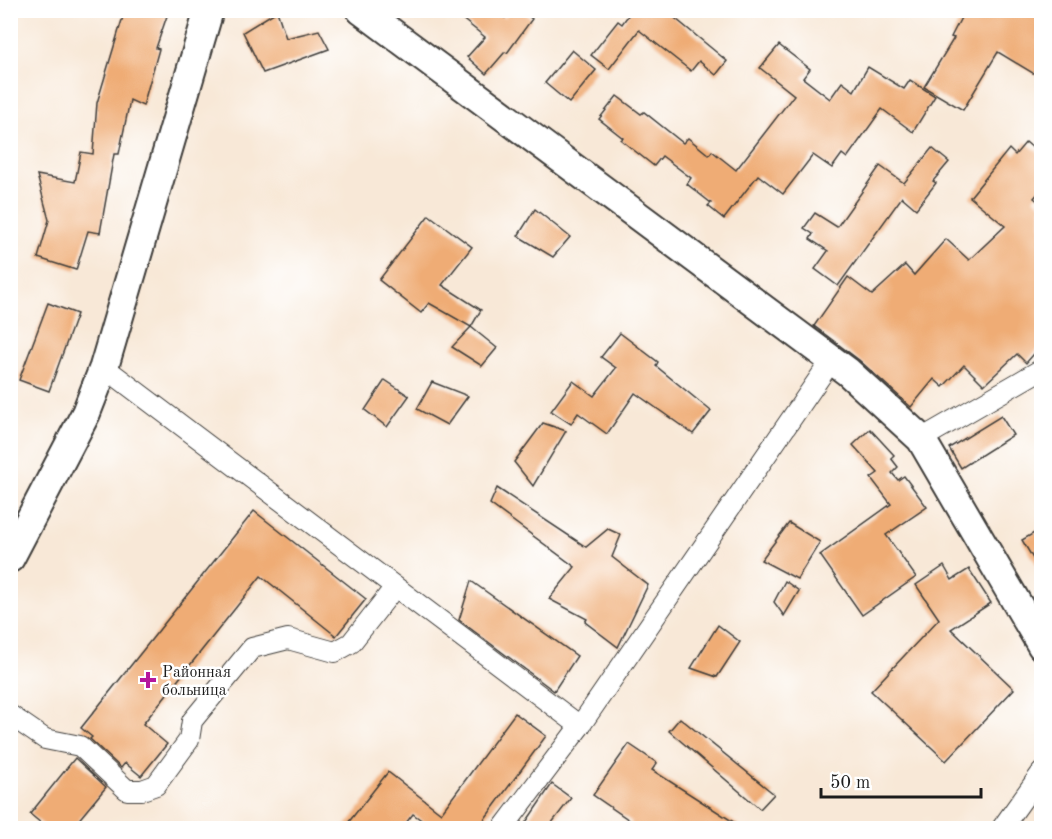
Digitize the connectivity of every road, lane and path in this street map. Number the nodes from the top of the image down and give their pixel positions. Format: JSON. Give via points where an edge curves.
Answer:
{"nodes":[{"id":1,"x":209,"y":10,"type":"edge"},
{"id":2,"x":361,"y":10,"type":"edge"},
{"id":3,"x":831,"y":361,"type":"junction"},
{"id":4,"x":104,"y":367,"type":"junction"},
{"id":5,"x":1041,"y":369,"type":"edge"},
{"id":6,"x":921,"y":439,"type":"junction"},
{"id":7,"x":10,"y":558,"type":"edge"},
{"id":8,"x":395,"y":587,"type":"junction"},
{"id":9,"x":1041,"y":646,"type":"edge"},
{"id":10,"x":10,"y":714,"type":"edge"},
{"id":11,"x":580,"y":726,"type":"junction"},
{"id":12,"x":1041,"y":772,"type":"edge"},
{"id":13,"x":504,"y":828,"type":"edge"},
{"id":14,"x":1002,"y":828,"type":"edge"}],
"edges":[{"from":1,"to":4,"type":"street"},
{"from":2,"to":3,"type":"street"},
{"from":3,"to":6,"type":"street"},
{"from":3,"to":11,"type":"street"},
{"from":4,"to":7,"type":"street","via":[[86,413]]},
{"from":4,"to":8,"type":"street"},
{"from":5,"to":6,"type":"street"},
{"from":6,"to":9,"type":"street"},
{"from":8,"to":10,"type":"street","via":[[351,643],[335,652],[288,639],[252,648],[192,721],[189,740],[156,785],[142,790],[127,790],[80,746],[45,739]]},
{"from":8,"to":11,"type":"street"},
{"from":11,"to":13,"type":"street"},
{"from":12,"to":14,"type":"street"}]}
